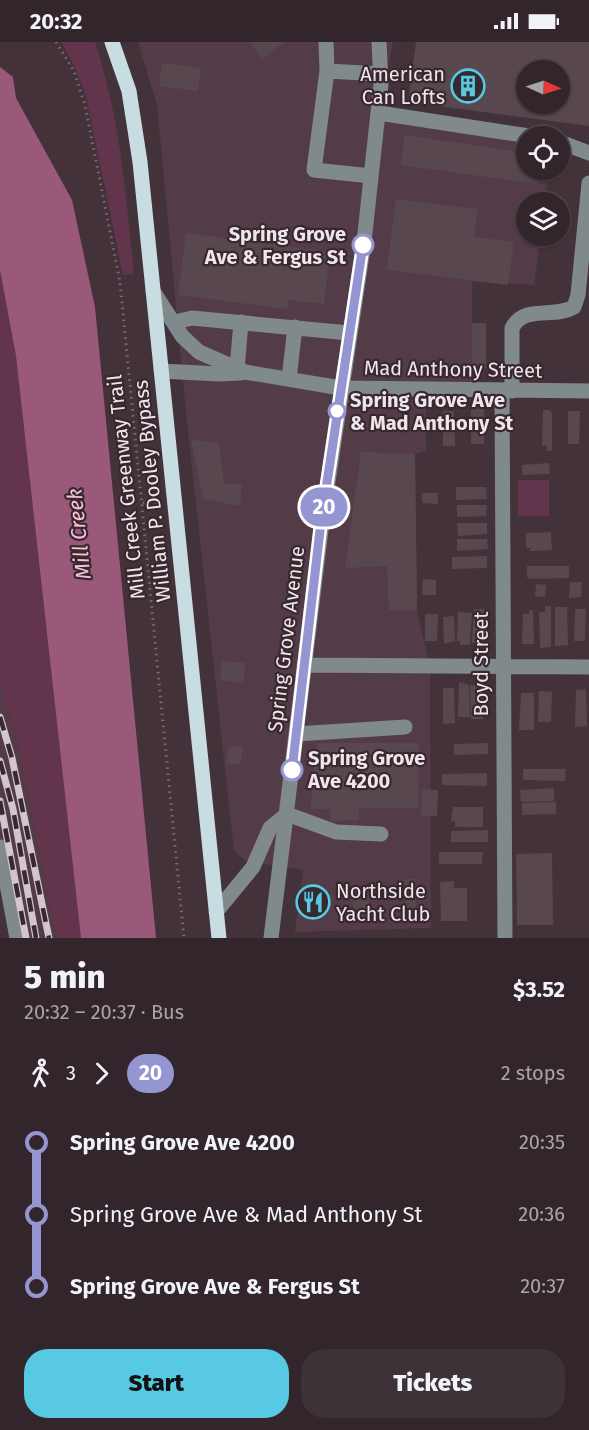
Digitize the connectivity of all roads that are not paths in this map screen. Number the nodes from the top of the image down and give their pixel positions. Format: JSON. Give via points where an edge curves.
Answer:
{"nodes":[{"id":1,"x":112,"y":42,"type":"edge"},
{"id":2,"x":326,"y":42,"type":"edge"},
{"id":3,"x":380,"y":42,"type":"edge"},
{"id":4,"x":327,"y":71,"type":"junction"},
{"id":5,"x":381,"y":74,"type":"junction"},
{"id":6,"x":379,"y":112,"type":"junction"},
{"id":7,"x":516,"y":134,"type":"edge"},
{"id":8,"x":570,"y":146,"type":"edge"},
{"id":9,"x":589,"y":153,"type":"edge"},
{"id":10,"x":371,"y":176,"type":"junction"},
{"id":11,"x":589,"y":183,"type":"edge"},
{"id":12,"x":584,"y":268,"type":"edge"},
{"id":13,"x":153,"y":291,"type":"junction"},
{"id":14,"x":175,"y":322,"type":"junction"},
{"id":15,"x":241,"y":322,"type":"junction"},
{"id":16,"x":295,"y":327,"type":"junction"},
{"id":17,"x":349,"y":333,"type":"junction"},
{"id":18,"x":161,"y":371,"type":"junction"},
{"id":19,"x":241,"y":371,"type":"junction"},
{"id":20,"x":289,"y":380,"type":"junction"},
{"id":21,"x":341,"y":388,"type":"junction"},
{"id":22,"x":507,"y":391,"type":"junction"},
{"id":23,"x":589,"y":391,"type":"edge"},
{"id":24,"x":304,"y":665,"type":"junction"},
{"id":25,"x":501,"y":667,"type":"junction"},
{"id":26,"x":589,"y":667,"type":"edge"},
{"id":27,"x":405,"y":728,"type":"dead end"},
{"id":28,"x":296,"y":734,"type":"junction"},
{"id":29,"x":286,"y":814,"type":"junction"},
{"id":30,"x":381,"y":834,"type":"dead end"},
{"id":31,"x":0,"y":847,"type":"edge"},
{"id":32,"x":216,"y":912,"type":"junction"},
{"id":33,"x":17,"y":938,"type":"edge"},
{"id":34,"x":219,"y":938,"type":"edge"},
{"id":35,"x":272,"y":938,"type":"edge"},
{"id":36,"x":505,"y":938,"type":"edge"}],
"edges":[{"from":1,"to":13,"type":"main road","name":"William P. Dooley Bypass","via":[[129,91]]},
{"from":2,"to":4,"type":"street"},
{"from":3,"to":5,"type":"street","name":"Spring Grove Avenue"},
{"from":4,"to":5,"type":"street"},
{"from":4,"to":10,"type":"street","via":[[314,170]]},
{"from":5,"to":6,"type":"street","name":"Spring Grove Avenue"},
{"from":6,"to":7,"type":"street"},
{"from":6,"to":10,"type":"street","name":"Spring Grove Avenue"},
{"from":8,"to":9,"type":"street"},
{"from":10,"to":17,"type":"street","name":"Spring Grove Avenue"},
{"from":11,"to":12,"type":"street"},
{"from":12,"to":22,"type":"street","name":"Boyd Street","via":[[574,307],[564,313],[525,315],[516,321],[512,328]]},
{"from":13,"to":14,"type":"street","name":"Mad Anthony Street"},
{"from":13,"to":18,"type":"main road","name":"William P. Dooley Bypass"},
{"from":14,"to":15,"type":"street","via":[[192,318]]},
{"from":14,"to":19,"type":"street","name":"Mad Anthony Street","via":[[182,336],[199,352]]},
{"from":15,"to":16,"type":"street"},
{"from":15,"to":19,"type":"street"},
{"from":16,"to":17,"type":"street"},
{"from":16,"to":20,"type":"street"},
{"from":17,"to":21,"type":"street","name":"Spring Grove Avenue"},
{"from":18,"to":19,"type":"street","name":"Mad Anthony Street"},
{"from":18,"to":32,"type":"main road","name":"William P. Dooley Bypass"},
{"from":19,"to":20,"type":"street","name":"Mad Anthony Street"},
{"from":20,"to":21,"type":"street","name":"Mad Anthony Street"},
{"from":21,"to":22,"type":"street","name":"Mad Anthony Street"},
{"from":21,"to":24,"type":"street","name":"Spring Grove Avenue"},
{"from":22,"to":23,"type":"street","name":"Mad Anthony Street"},
{"from":22,"to":25,"type":"street","name":"Boyd Street"},
{"from":24,"to":25,"type":"street"},
{"from":24,"to":28,"type":"street","name":"Spring Grove Avenue"},
{"from":25,"to":26,"type":"street"},
{"from":25,"to":36,"type":"street","name":"Boyd Street"},
{"from":27,"to":28,"type":"street"},
{"from":28,"to":29,"type":"street","name":"Spring Grove Avenue"},
{"from":29,"to":30,"type":"street","via":[[336,832]]},
{"from":29,"to":32,"type":"street","via":[[270,828],[253,867]]},
{"from":29,"to":35,"type":"street","name":"Spring Grove Avenue"},
{"from":31,"to":33,"type":"street"},
{"from":32,"to":34,"type":"main road","name":"William P. Dooley Bypass"}]}
